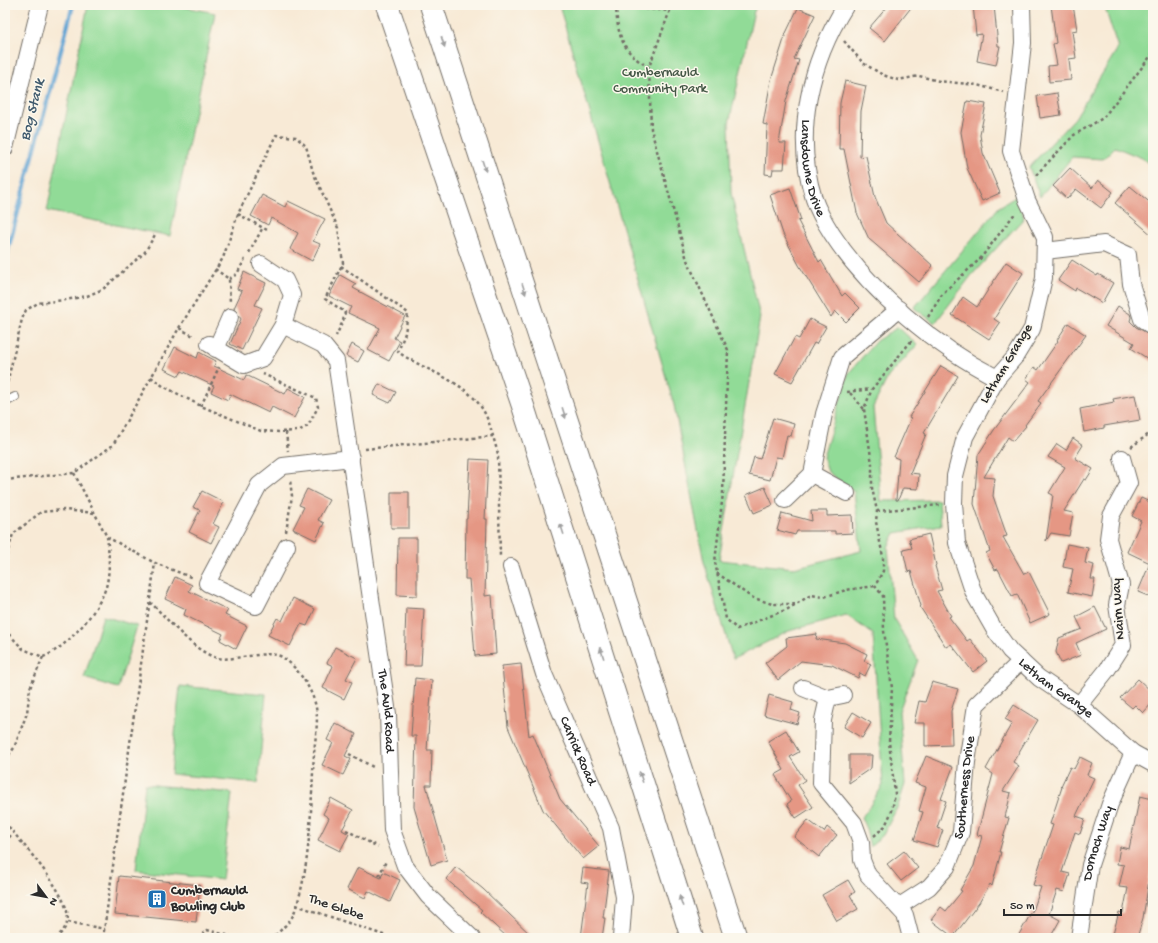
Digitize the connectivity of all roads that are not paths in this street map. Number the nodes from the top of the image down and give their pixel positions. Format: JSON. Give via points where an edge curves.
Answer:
{"nodes":[{"id":1,"x":40,"y":5,"type":"edge"},
{"id":2,"x":387,"y":5,"type":"edge"},
{"id":3,"x":431,"y":5,"type":"edge"},
{"id":4,"x":846,"y":5,"type":"edge"},
{"id":5,"x":1022,"y":5,"type":"edge"},
{"id":6,"x":5,"y":148,"type":"edge"},
{"id":7,"x":1045,"y":251,"type":"junction"},
{"id":8,"x":261,"y":264,"type":"dead end"},
{"id":9,"x":899,"y":309,"type":"junction"},
{"id":10,"x":230,"y":317,"type":"road end"},
{"id":11,"x":283,"y":325,"type":"junction"},
{"id":12,"x":1153,"y":327,"type":"edge"},
{"id":13,"x":997,"y":378,"type":"junction"},
{"id":14,"x":15,"y":397,"type":"dead end"},
{"id":15,"x":5,"y":402,"type":"edge"},
{"id":16,"x":350,"y":458,"type":"junction"},
{"id":17,"x":1122,"y":458,"type":"road end"},
{"id":18,"x":812,"y":474,"type":"junction"},
{"id":19,"x":847,"y":493,"type":"dead end"},
{"id":20,"x":785,"y":500,"type":"dead end"},
{"id":21,"x":287,"y":546,"type":"road end"},
{"id":22,"x":511,"y":567,"type":"road end"},
{"id":23,"x":1021,"y":661,"type":"junction"},
{"id":24,"x":803,"y":688,"type":"dead end"},
{"id":25,"x":843,"y":695,"type":"dead end"},
{"id":26,"x":828,"y":698,"type":"junction"},
{"id":27,"x":1079,"y":706,"type":"junction"},
{"id":28,"x":1134,"y":752,"type":"junction"},
{"id":29,"x":1153,"y":764,"type":"edge"},
{"id":30,"x":898,"y":907,"type":"junction"},
{"id":31,"x":472,"y":938,"type":"edge"},
{"id":32,"x":621,"y":938,"type":"edge"},
{"id":33,"x":692,"y":938,"type":"edge"},
{"id":34,"x":736,"y":938,"type":"edge"},
{"id":35,"x":911,"y":938,"type":"edge"},
{"id":36,"x":1079,"y":938,"type":"edge"}],
"edges":[{"from":1,"to":6,"type":"street"},
{"from":33,"to":2,"type":"highway","one_way":true,"via":[[525,414]]},
{"from":3,"to":34,"type":"highway","one_way":true},
{"from":4,"to":9,"type":"street","name":"Lansdowne Drive","via":[[820,52],[813,77],[806,114],[807,170],[814,200],[841,248],[856,267]]},
{"from":5,"to":7,"type":"street","name":"Letham Grange","via":[[1023,43],[1011,151],[1028,200],[1045,237]]},
{"from":7,"to":12,"type":"street","via":[[1104,244],[1128,255],[1131,284],[1142,319]]},
{"from":7,"to":13,"type":"street","name":"Letham Grange","via":[[1044,278],[1032,329],[1015,357]]},
{"from":8,"to":11,"type":"street","via":[[285,280],[292,295]]},
{"from":9,"to":13,"type":"street","name":"Lansdowne Drive","via":[[979,369]]},
{"from":9,"to":18,"type":"street","via":[[842,357],[824,414]]},
{"from":10,"to":11,"type":"street","via":[[216,349],[244,365],[263,358]]},
{"from":11,"to":16,"type":"street","name":"The Auld Road","via":[[323,345],[336,361]]},
{"from":13,"to":23,"type":"street","name":"Letham Grange","via":[[965,437],[955,476],[954,503],[958,543],[974,594],[994,629]]},
{"from":14,"to":15,"type":"lane"},
{"from":16,"to":21,"type":"street","via":[[283,466],[259,485],[207,583],[256,606]]},
{"from":16,"to":31,"type":"street","name":"The Auld Road","via":[[388,714],[392,830],[405,866],[428,896]]},
{"from":17,"to":27,"type":"street","name":"Nairn Way","via":[[1129,483],[1112,516],[1108,539],[1121,585],[1117,605],[1123,645]]},
{"from":18,"to":19,"type":"street"},
{"from":18,"to":20,"type":"street"},
{"from":22,"to":32,"type":"street","name":"Carrick Road","via":[[544,674],[611,828],[624,897]]},
{"from":23,"to":27,"type":"street","name":"Letham Grange","via":[[1039,678]]},
{"from":23,"to":30,"type":"street","name":"Southerness Drive","via":[[976,705],[967,762],[961,832],[947,867],[929,888]]},
{"from":24,"to":26,"type":"street"},
{"from":25,"to":26,"type":"street"},
{"from":26,"to":30,"type":"street","via":[[822,720],[821,783],[854,823],[868,875]]},
{"from":27,"to":28,"type":"street","name":"Letham Grange"},
{"from":28,"to":29,"type":"street","name":"Letham Grange"},
{"from":28,"to":36,"type":"street","name":"Dornoch Way","via":[[1110,804],[1090,865]]},
{"from":30,"to":35,"type":"street","via":[[905,915]]}]}
